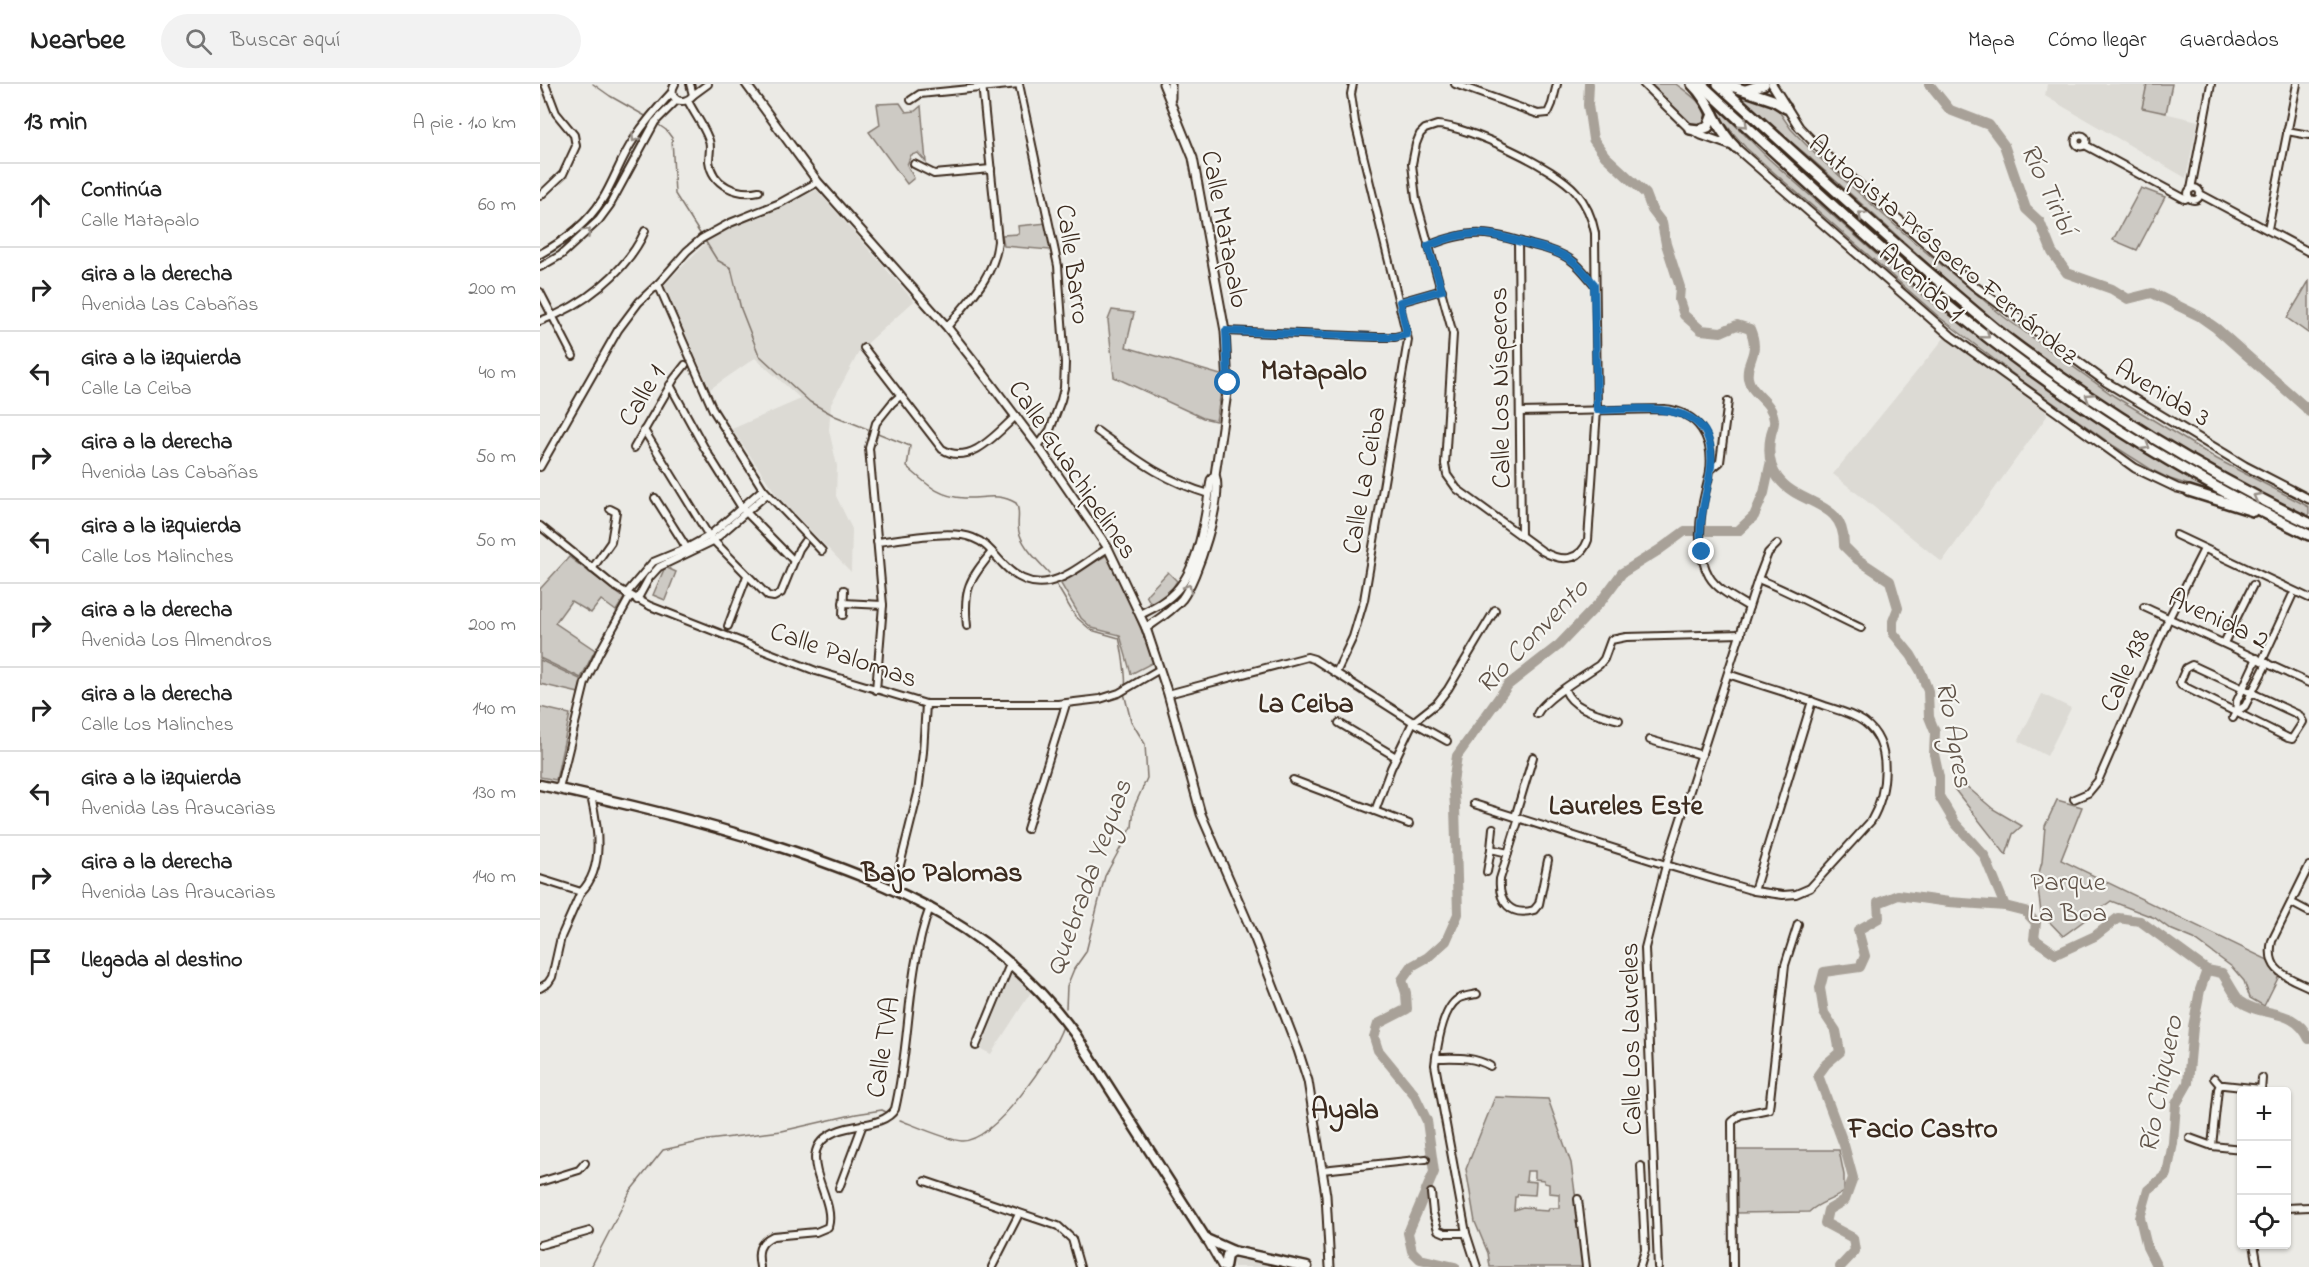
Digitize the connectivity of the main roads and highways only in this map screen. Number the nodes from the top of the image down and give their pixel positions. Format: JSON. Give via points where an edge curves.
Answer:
{"nodes":[{"id":1,"x":1692,"y":84,"type":"edge"},
{"id":2,"x":1701,"y":84,"type":"edge"},
{"id":3,"x":1718,"y":84,"type":"edge"},
{"id":4,"x":1726,"y":84,"type":"edge"},
{"id":5,"x":1764,"y":84,"type":"edge"},
{"id":6,"x":1750,"y":87,"type":"edge"},
{"id":7,"x":1786,"y":108,"type":"road end"},
{"id":8,"x":1713,"y":114,"type":"junction"},
{"id":9,"x":1690,"y":129,"type":"road end"},
{"id":10,"x":1735,"y":147,"type":"road end"},
{"id":11,"x":2189,"y":491,"type":"road end"},
{"id":12,"x":2275,"y":518,"type":"junction"},
{"id":13,"x":2309,"y":523,"type":"edge"},
{"id":14,"x":2309,"y":535,"type":"edge"},
{"id":15,"x":540,"y":785,"type":"edge"},
{"id":16,"x":1233,"y":1251,"type":"junction"},
{"id":17,"x":1224,"y":1267,"type":"edge"},
{"id":18,"x":1307,"y":1267,"type":"edge"}],
"edges":[{"from":1,"to":8,"type":"highway"},
{"from":2,"to":12,"type":"highway","name":"Autopista Próspero Fernández","one_way":true,"via":[[1875,244],[1996,343],[2079,404]]},
{"from":13,"to":3,"type":"highway","name":"Autopista Próspero Fernández","one_way":true,"via":[[2230,483],[2150,435],[2084,394],[2002,334],[1883,234]]},
{"from":4,"to":6,"type":"highway","via":[[1736,89]]},
{"from":5,"to":6,"type":"highway"},
{"from":6,"to":7,"type":"highway"},
{"from":8,"to":9,"type":"highway","via":[[1704,129]]},
{"from":8,"to":10,"type":"highway"},
{"from":11,"to":12,"type":"highway"},
{"from":12,"to":14,"type":"highway","name":"Autopista Próspero Fernández"},
{"from":15,"to":16,"type":"main road","via":[[717,826],[846,869],[930,906],[968,930],[1011,962],[1054,1006],[1206,1239]]},
{"from":16,"to":17,"type":"main road","via":[[1227,1255]]},
{"from":16,"to":18,"type":"main road"}]}
